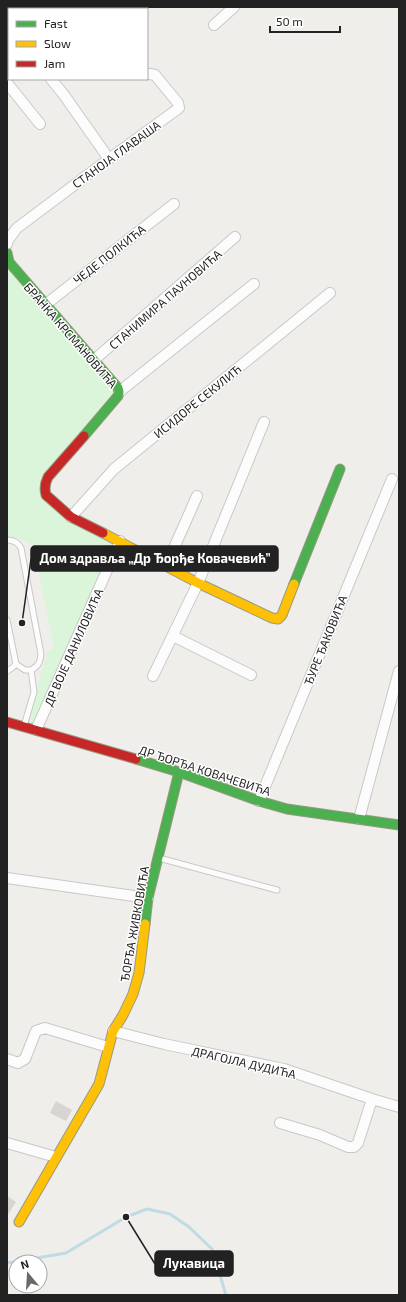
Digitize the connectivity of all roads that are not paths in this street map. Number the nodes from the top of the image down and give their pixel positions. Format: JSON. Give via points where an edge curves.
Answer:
{"nodes":[{"id":1,"x":234,"y":7,"type":"edge"},
{"id":2,"x":214,"y":25,"type":"dead end"},
{"id":3,"x":150,"y":74,"type":"dead end"},
{"id":4,"x":52,"y":80,"type":"edge"},
{"id":5,"x":7,"y":83,"type":"edge"},
{"id":6,"x":40,"y":124,"type":"dead end"},
{"id":7,"x":109,"y":159,"type":"junction"},
{"id":8,"x":174,"y":204,"type":"dead end"},
{"id":9,"x":235,"y":237,"type":"dead end"},
{"id":10,"x":7,"y":244,"type":"edge"},
{"id":11,"x":7,"y":253,"type":"edge"},
{"id":12,"x":254,"y":284,"type":"dead end"},
{"id":13,"x":330,"y":293,"type":"dead end"},
{"id":14,"x":45,"y":304,"type":"junction"},
{"id":15,"x":94,"y":360,"type":"junction"},
{"id":16,"x":119,"y":392,"type":"junction"},
{"id":17,"x":264,"y":422,"type":"dead end"},
{"id":18,"x":340,"y":469,"type":"dead end"},
{"id":19,"x":392,"y":479,"type":"dead end"},
{"id":20,"x":197,"y":496,"type":"dead end"},
{"id":21,"x":71,"y":517,"type":"junction"},
{"id":22,"x":7,"y":540,"type":"edge"},
{"id":23,"x":120,"y":541,"type":"junction"},
{"id":24,"x":166,"y":566,"type":"junction"},
{"id":25,"x":198,"y":583,"type":"junction"},
{"id":26,"x":7,"y":620,"type":"edge"},
{"id":27,"x":173,"y":636,"type":"junction"},
{"id":28,"x":16,"y":664,"type":"junction"},
{"id":29,"x":31,"y":670,"type":"junction"},
{"id":30,"x":7,"y":671,"type":"edge"},
{"id":31,"x":399,"y":671,"type":"edge"},
{"id":32,"x":251,"y":675,"type":"dead end"},
{"id":33,"x":153,"y":676,"type":"dead end"},
{"id":34,"x":396,"y":695,"type":"edge"},
{"id":35,"x":7,"y":722,"type":"edge"},
{"id":36,"x":23,"y":726,"type":"junction"},
{"id":37,"x":36,"y":730,"type":"junction"},
{"id":38,"x":179,"y":772,"type":"junction"},
{"id":39,"x":259,"y":800,"type":"junction"},
{"id":40,"x":359,"y":819,"type":"junction"},
{"id":41,"x":399,"y":825,"type":"edge"},
{"id":42,"x":158,"y":858,"type":"junction"},
{"id":43,"x":7,"y":878,"type":"edge"},
{"id":44,"x":277,"y":890,"type":"dead end"},
{"id":45,"x":148,"y":898,"type":"junction"},
{"id":46,"x":113,"y":1031,"type":"junction"},
{"id":47,"x":108,"y":1047,"type":"junction"},
{"id":48,"x":7,"y":1059,"type":"edge"},
{"id":49,"x":372,"y":1099,"type":"junction"},
{"id":50,"x":399,"y":1107,"type":"edge"},
{"id":51,"x":280,"y":1123,"type":"dead end"},
{"id":52,"x":7,"y":1143,"type":"edge"},
{"id":53,"x":56,"y":1157,"type":"junction"},
{"id":54,"x":19,"y":1222,"type":"dead end"}],
"edges":[{"from":1,"to":2,"type":"street"},
{"from":3,"to":7,"type":"street","name":"СТАНОЈА ГЛАВАША","via":[[155,75],[178,103],[179,108]]},
{"from":4,"to":7,"type":"street"},
{"from":5,"to":6,"type":"street"},
{"from":7,"to":10,"type":"street","name":"СТАНОЈА ГЛАВАША","via":[[17,228]]},
{"from":8,"to":14,"type":"street","name":"ЧЕДЕ ПОЛКИЋА"},
{"from":9,"to":15,"type":"street","name":"СТАНИМИРА ПАУНОВИЋА"},
{"from":11,"to":14,"type":"street","name":"БРАНКА КРСМАНОВИЋА","via":[[9,262]]},
{"from":12,"to":16,"type":"street"},
{"from":13,"to":21,"type":"street","name":"ИСИДОРЕ СЕКУЛИЋ","via":[[114,468]]},
{"from":14,"to":15,"type":"street","name":"БРАНКА КРСМАНОВИЋА"},
{"from":15,"to":16,"type":"street","name":"БРАНКА КРСМАНОВИЋА","via":[[118,386]]},
{"from":16,"to":21,"type":"street","name":"БРАНКА КРСМАНОВИЋА","via":[[44,485],[46,495]]},
{"from":17,"to":25,"type":"street"},
{"from":18,"to":25,"type":"street","name":"БРАНКА КРСМАНОВИЋА","via":[[282,616],[278,619],[272,618]]},
{"from":19,"to":39,"type":"street","name":"ЂУРЕ ЂАКОВИЋА"},
{"from":20,"to":24,"type":"street"},
{"from":21,"to":23,"type":"street","name":"БРАНКА КРСМАНОВИЋА"},
{"from":22,"to":29,"type":"lane","via":[[14,541],[21,548],[41,654],[39,664]]},
{"from":23,"to":24,"type":"street","name":"БРАНКА КРСМАНОВИЋА"},
{"from":23,"to":37,"type":"street","name":"ДР ВОЈЕ ДАНИЛОВИЋА"},
{"from":24,"to":25,"type":"street","name":"БРАНКА КРСМАНОВИЋА"},
{"from":25,"to":27,"type":"street"},
{"from":26,"to":28,"type":"lane"},
{"from":27,"to":32,"type":"street"},
{"from":27,"to":33,"type":"street"},
{"from":28,"to":29,"type":"lane","via":[[25,670]]},
{"from":28,"to":30,"type":"lane"},
{"from":29,"to":36,"type":"lane","via":[[34,692]]},
{"from":31,"to":34,"type":"street"},
{"from":34,"to":40,"type":"street"},
{"from":35,"to":36,"type":"street","name":"ДР ЂОРЂА КОВАЧЕВИЋА"},
{"from":36,"to":37,"type":"street","name":"ДР ЂОРЂА КОВАЧЕВИЋА"},
{"from":37,"to":38,"type":"street","name":"ДР ЂОРЂА КОВАЧЕВИЋА"},
{"from":38,"to":39,"type":"street","name":"ДР ЂОРЂА КОВАЧЕВИЋА"},
{"from":38,"to":42,"type":"street","name":"ЂОРЂА ЖИВКОВИЋА"},
{"from":39,"to":40,"type":"street","name":"ДР ЂОРЂА КОВАЧЕВИЋА","via":[[287,809]]},
{"from":40,"to":41,"type":"street","name":"ДР ЂОРЂА КОВАЧЕВИЋА"},
{"from":42,"to":44,"type":"lane"},
{"from":42,"to":45,"type":"street","name":"ЂОРЂА ЖИВКОВИЋА"},
{"from":43,"to":45,"type":"street"},
{"from":45,"to":46,"type":"street","name":"ЂОРЂА ЖИВКОВИЋА","via":[[139,973],[133,994]]},
{"from":46,"to":47,"type":"street","name":"ЂОРЂА ЖИВКОВИЋА"},
{"from":46,"to":49,"type":"street","name":"ДРАГОЈЛА ДУДИЋА","via":[[284,1069]]},
{"from":47,"to":48,"type":"street","via":[[45,1028],[36,1031],[25,1059],[18,1063]]},
{"from":47,"to":53,"type":"street","name":"ЂОРЂА ЖИВКОВИЋА","via":[[99,1084]]},
{"from":49,"to":50,"type":"street","name":"ДРАГОЈЛА ДУДИЋА"},
{"from":49,"to":51,"type":"street","via":[[358,1143],[354,1146],[348,1147]]},
{"from":52,"to":53,"type":"street"},
{"from":53,"to":54,"type":"street","name":"ЂОРЂА ЖИВКОВИЋА"}]}
